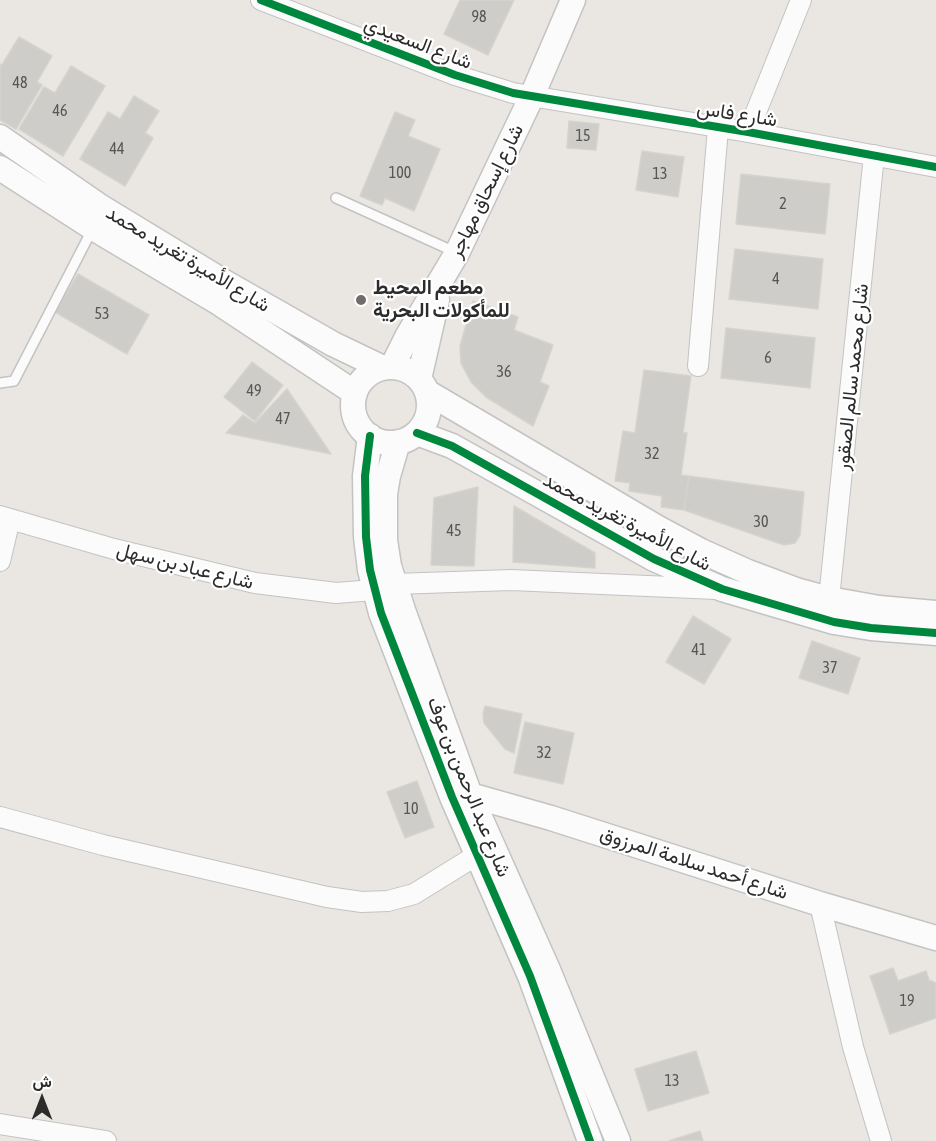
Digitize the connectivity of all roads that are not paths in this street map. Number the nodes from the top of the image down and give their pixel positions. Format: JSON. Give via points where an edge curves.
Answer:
{"nodes":[{"id":1,"x":261,"y":0,"type":"edge"},
{"id":2,"x":573,"y":0,"type":"edge"},
{"id":3,"x":801,"y":0,"type":"edge"},
{"id":4,"x":532,"y":96,"type":"junction"},
{"id":5,"x":718,"y":128,"type":"junction"},
{"id":6,"x":748,"y":132,"type":"junction"},
{"id":7,"x":0,"y":137,"type":"edge"},
{"id":8,"x":874,"y":154,"type":"junction"},
{"id":9,"x":936,"y":167,"type":"edge"},
{"id":10,"x":0,"y":168,"type":"edge"},
{"id":11,"x":336,"y":198,"type":"dead end"},
{"id":12,"x":93,"y":228,"type":"junction"},
{"id":13,"x":457,"y":253,"type":"junction"},
{"id":14,"x":440,"y":283,"type":"junction"},
{"id":15,"x":698,"y":366,"type":"dead end"},
{"id":16,"x":388,"y":367,"type":"junction"},
{"id":17,"x":0,"y":382,"type":"edge"},
{"id":18,"x":423,"y":386,"type":"junction"},
{"id":19,"x":355,"y":393,"type":"junction"},
{"id":20,"x":370,"y":436,"type":"junction"},
{"id":21,"x":408,"y":437,"type":"junction"},
{"id":22,"x":5,"y":518,"type":"edge"},
{"id":23,"x":0,"y":561,"type":"edge"},
{"id":24,"x":385,"y":587,"type":"junction"},
{"id":25,"x":722,"y":589,"type":"junction"},
{"id":26,"x":829,"y":599,"type":"junction"},
{"id":27,"x":936,"y":613,"type":"edge"},
{"id":28,"x":936,"y":633,"type":"edge"},
{"id":29,"x":461,"y":796,"type":"junction"},
{"id":30,"x":0,"y":817,"type":"edge"},
{"id":31,"x":477,"y":855,"type":"junction"},
{"id":32,"x":820,"y":904,"type":"junction"},
{"id":33,"x":936,"y":938,"type":"edge"},
{"id":34,"x":0,"y":1124,"type":"edge"},
{"id":35,"x":106,"y":1141,"type":"edge"},
{"id":36,"x":590,"y":1141,"type":"edge"},
{"id":37,"x":618,"y":1141,"type":"edge"},
{"id":38,"x":881,"y":1141,"type":"edge"}],
"edges":[{"from":1,"to":4,"type":"street","name":"شارع السعيدي","via":[[455,75]]},
{"from":2,"to":4,"type":"street","name":"شارع إسحاق مهاجر"},
{"from":3,"to":6,"type":"street"},
{"from":4,"to":5,"type":"street","name":"شارع فاس"},
{"from":4,"to":13,"type":"street","name":"شارع إسحاق مهاجر"},
{"from":5,"to":6,"type":"street","name":"شارع فاس"},
{"from":5,"to":15,"type":"street"},
{"from":6,"to":8,"type":"street","name":"شارع فاس"},
{"from":7,"to":16,"type":"street","name":"شارع الأميرة تغريد محمد","via":[[101,207],[216,277],[333,344]]},
{"from":8,"to":9,"type":"street","name":"شارع فاس"},
{"from":8,"to":26,"type":"street","name":"شارع محمد سالم الصقور"},
{"from":10,"to":12,"type":"street","name":"شارع الأميرة تغريد محمد"},
{"from":11,"to":13,"type":"lane"},
{"from":12,"to":17,"type":"lane","via":[[14,381]]},
{"from":12,"to":19,"type":"street","name":"شارع الأميرة تغريد محمد","via":[[219,303]]},
{"from":13,"to":14,"type":"street","name":"شارع إسحاق مهاجر"},
{"from":14,"to":16,"type":"street","name":"شارع إسحاق مهاجر"},
{"from":14,"to":18,"type":"street","name":"شارع إسحاق مهاجر"},
{"from":16,"to":18,"type":"street","via":[[412,373]]},
{"from":16,"to":19,"type":"street","via":[[366,376]]},
{"from":18,"to":21,"type":"street","via":[[428,414],[424,424]]},
{"from":18,"to":26,"type":"street","name":"شارع الأميرة تغريد محمد","via":[[701,551],[767,579]]},
{"from":19,"to":20,"type":"street","via":[[355,417]]},
{"from":20,"to":21,"type":"street","via":[[383,442]]},
{"from":20,"to":24,"type":"street","name":"شارع عبد الرحمن بن عوف","via":[[365,476],[370,570]]},
{"from":21,"to":24,"type":"street","name":"شارع عبد الرحمن بن عوف","via":[[387,476],[384,519],[389,567]]},
{"from":21,"to":25,"type":"street","name":"شارع الأميرة تغريد محمد","via":[[452,446],[654,559]]},
{"from":22,"to":23,"type":"street"},
{"from":22,"to":24,"type":"street","name":"شارع عباد بن سهل","via":[[255,583],[336,593]]},
{"from":24,"to":25,"type":"street","name":"شارع عباد بن سهل","via":[[511,580]]},
{"from":24,"to":29,"type":"street","name":"شارع عبد الرحمن بن عوف","via":[[403,610]]},
{"from":25,"to":28,"type":"street","name":"شارع الأميرة تغريد محمد","via":[[834,622]]},
{"from":26,"to":27,"type":"street","name":"شارع الأميرة تغريد محمد"},
{"from":29,"to":31,"type":"street","name":"شارع عبد الرحمن بن عوف"},
{"from":29,"to":32,"type":"street","name":"شارع أحمد سلامة المرزوق","via":[[571,824]]},
{"from":29,"to":37,"type":"street","name":"شارع عبد الرحمن بن عوف","via":[[549,972]]},
{"from":30,"to":31,"type":"street","via":[[104,845],[362,902],[414,894]]},
{"from":31,"to":36,"type":"street","name":"شارع عبد الرحمن بن عوف","via":[[530,976]]},
{"from":32,"to":33,"type":"street","name":"شارع أحمد سلامة المرزوق"},
{"from":32,"to":38,"type":"street","via":[[853,1047]]},
{"from":34,"to":35,"type":"street"}]}
